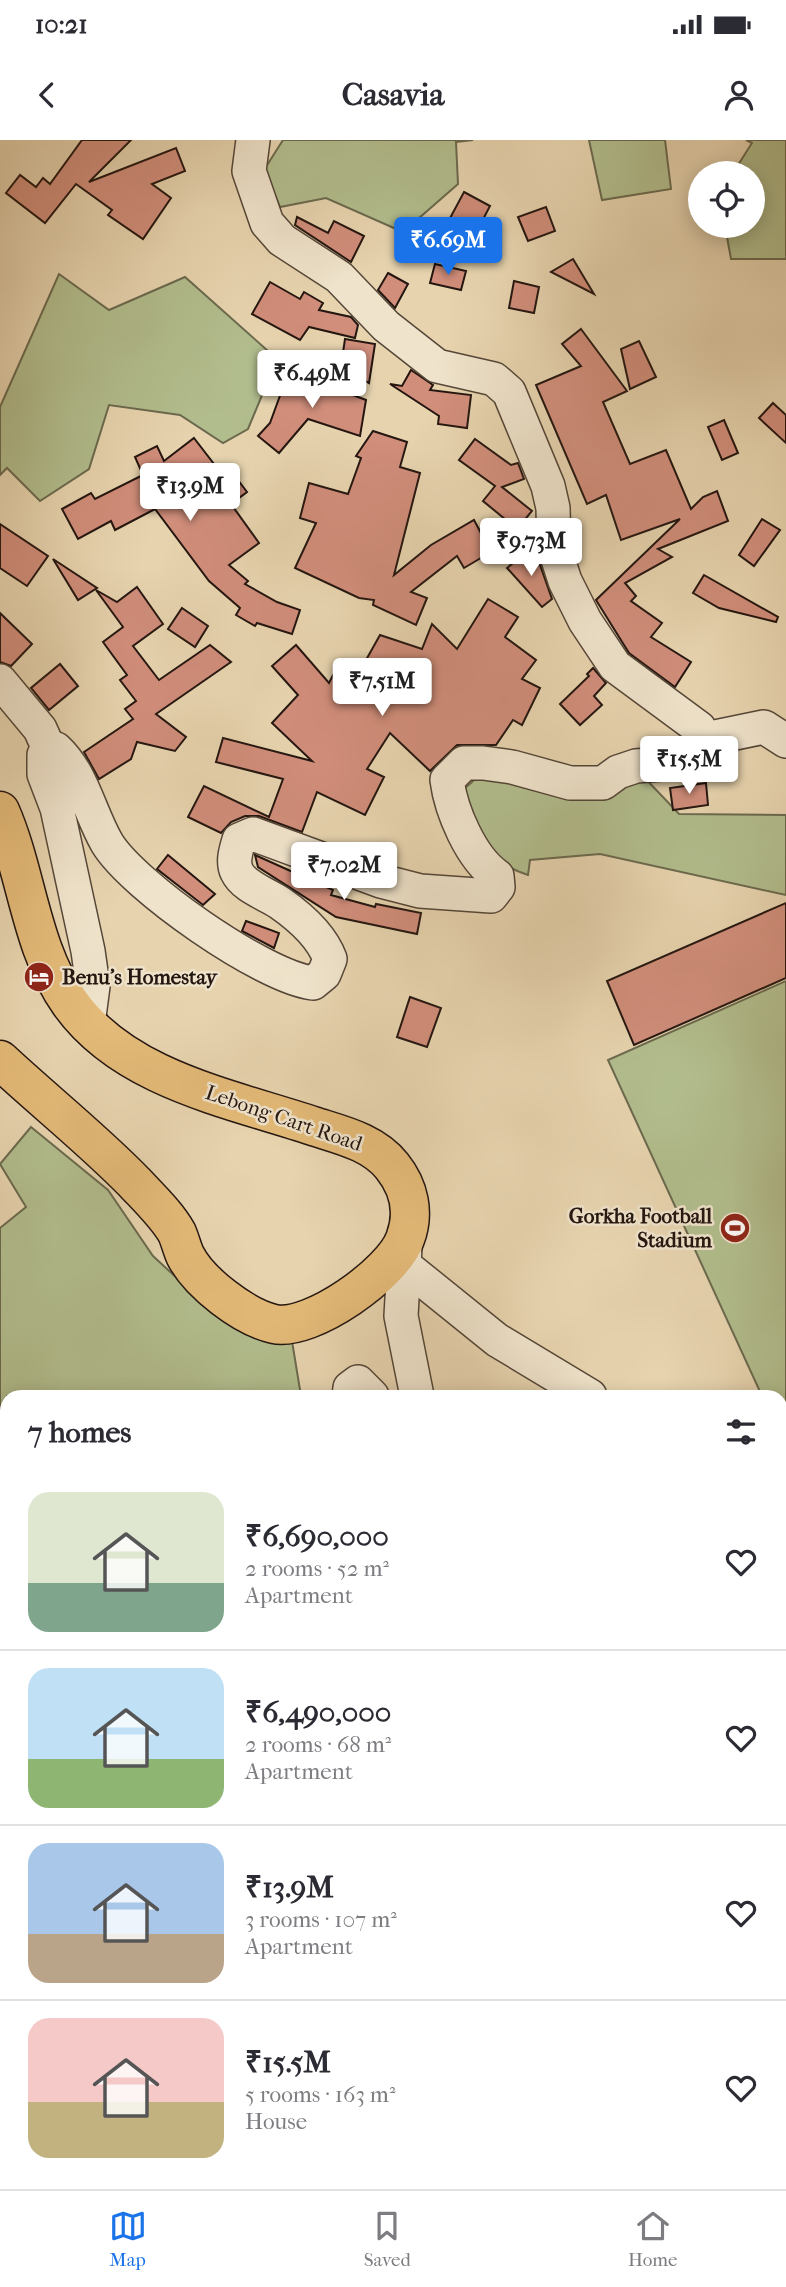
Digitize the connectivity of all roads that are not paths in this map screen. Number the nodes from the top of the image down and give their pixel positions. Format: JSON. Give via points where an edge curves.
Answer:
{"nodes":[{"id":1,"x":253,"y":140,"type":"edge"},
{"id":2,"x":0,"y":681,"type":"edge"},
{"id":3,"x":701,"y":740,"type":"junction"},
{"id":4,"x":786,"y":741,"type":"edge"},
{"id":5,"x":49,"y":750,"type":"junction"},
{"id":6,"x":0,"y":811,"type":"edge"},
{"id":7,"x":88,"y":1024,"type":"junction"},
{"id":8,"x":0,"y":1060,"type":"edge"},
{"id":9,"x":404,"y":1253,"type":"junction"},
{"id":10,"x":350,"y":1390,"type":"edge"},
{"id":11,"x":366,"y":1390,"type":"edge"},
{"id":12,"x":416,"y":1390,"type":"edge"},
{"id":13,"x":580,"y":1390,"type":"edge"}],
"edges":[{"from":1,"to":3,"type":"street","via":[[249,171],[267,223],[282,240],[339,277],[386,326],[437,366],[494,379],[509,392],[548,486],[554,547],[585,621],[615,666],[682,713],[699,728]]},
{"from":2,"to":5,"type":"street","via":[[40,729]]},
{"from":3,"to":4,"type":"street","via":[[764,727]]},
{"from":3,"to":5,"type":"street","via":[[696,754],[686,762],[636,766],[603,783],[570,783],[484,763],[458,767],[447,780],[449,796],[484,867],[497,876],[498,887],[491,896],[419,891],[253,834],[239,840],[235,863],[244,881],[282,904],[324,943],[330,959],[324,974],[313,983],[297,981],[243,955],[129,868],[108,844],[69,761],[56,749]]},
{"from":5,"to":7,"type":"street","via":[[44,755],[44,774],[57,808],[93,986]]},
{"from":6,"to":7,"type":"highway","name":"Lebong Cart Road","via":[[37,935],[69,1002]]},
{"from":7,"to":9,"type":"highway","name":"Lebong Cart Road","via":[[126,1057],[190,1085],[366,1144],[391,1164],[409,1193]]},
{"from":8,"to":9,"type":"highway","via":[[133,1181],[176,1232],[186,1258],[222,1296],[249,1315],[277,1325],[311,1318],[344,1302]]},
{"from":9,"to":12,"type":"street","via":[[401,1316]]},
{"from":9,"to":13,"type":"street","via":[[497,1340]]},
{"from":10,"to":11,"type":"street","via":[[358,1382]]}]}
